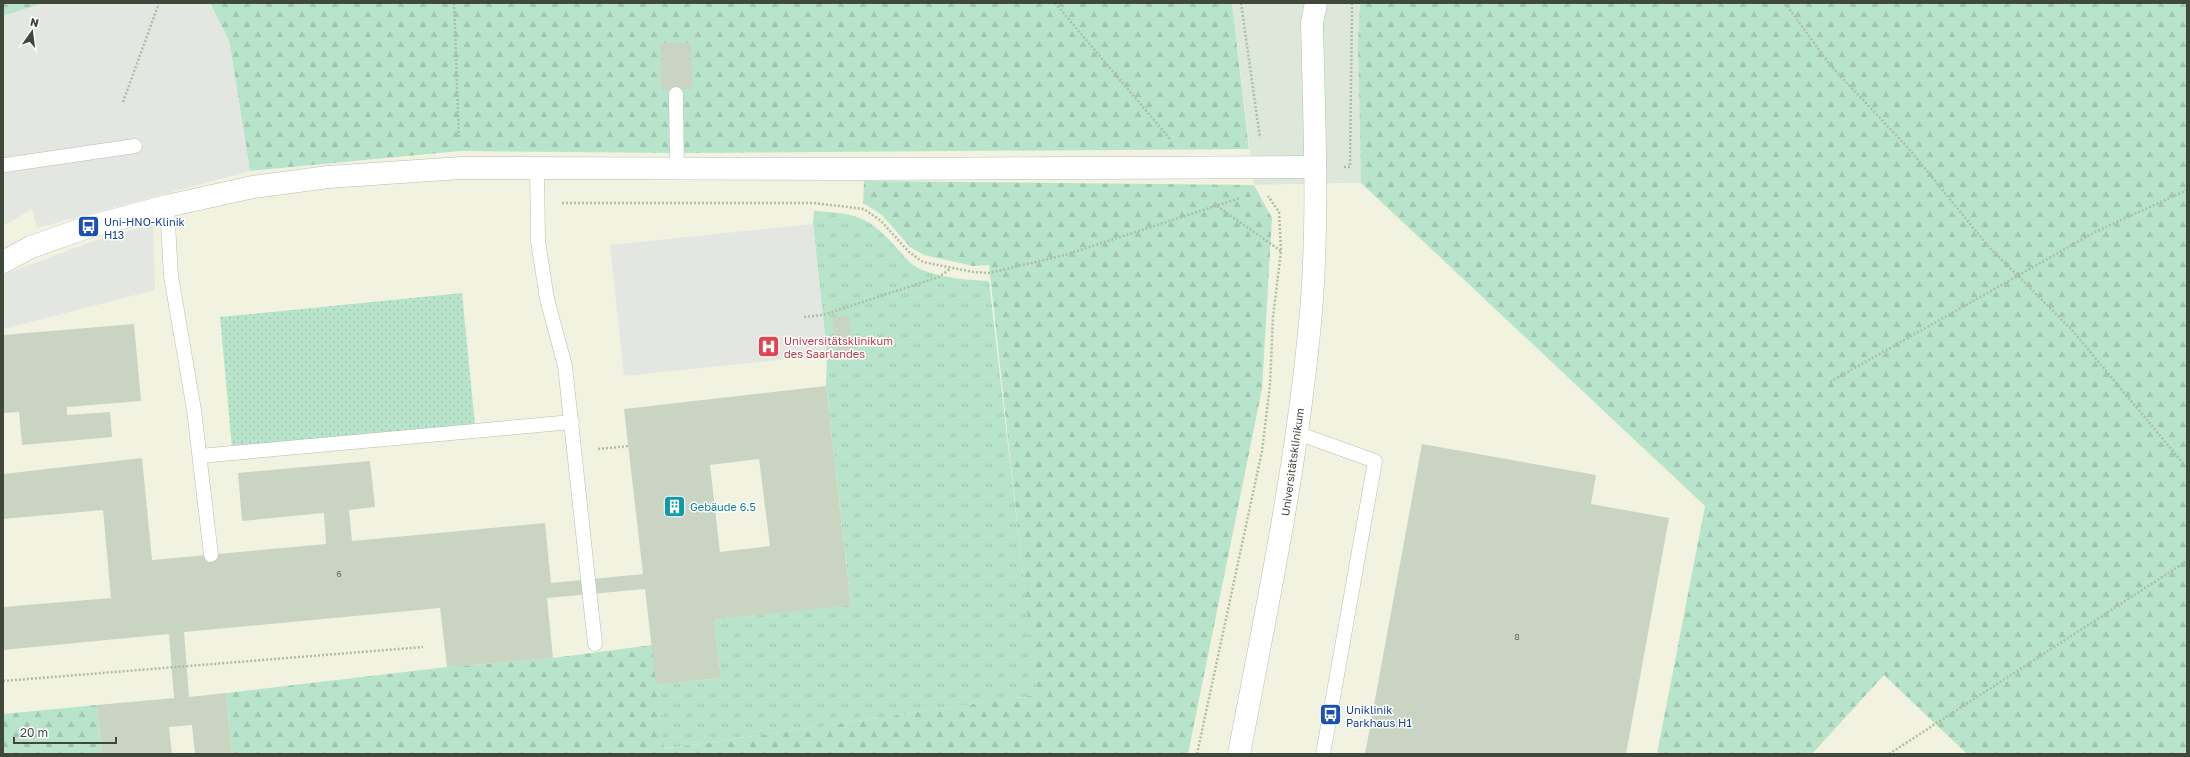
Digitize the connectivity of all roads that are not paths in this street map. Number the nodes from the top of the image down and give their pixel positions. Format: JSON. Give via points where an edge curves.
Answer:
{"nodes":[{"id":1,"x":1311,"y":10,"type":"edge"},
{"id":2,"x":676,"y":94,"type":"dead end"},
{"id":3,"x":135,"y":146,"type":"dead end"},
{"id":4,"x":5,"y":165,"type":"dead end"},
{"id":5,"x":1315,"y":167,"type":"junction"},
{"id":6,"x":537,"y":168,"type":"junction"},
{"id":7,"x":677,"y":169,"type":"junction"},
{"id":8,"x":167,"y":206,"type":"junction"},
{"id":9,"x":3,"y":262,"type":"edge"},
{"id":10,"x":572,"y":422,"type":"junction"},
{"id":11,"x":1297,"y":433,"type":"junction"},
{"id":12,"x":200,"y":456,"type":"junction"},
{"id":13,"x":211,"y":555,"type":"dead end"},
{"id":14,"x":595,"y":644,"type":"dead end"},
{"id":15,"x":1239,"y":754,"type":"edge"},
{"id":16,"x":1323,"y":754,"type":"edge"}],
"edges":[{"from":1,"to":5,"type":"street","name":"Universitätsklinikum"},
{"from":2,"to":7,"type":"lane"},
{"from":3,"to":4,"type":"lane"},
{"from":5,"to":7,"type":"street"},
{"from":5,"to":11,"type":"street","name":"Universitätsklinikum","via":[[1311,311]]},
{"from":6,"to":7,"type":"street"},
{"from":6,"to":8,"type":"street","via":[[461,168],[313,179],[253,187]]},
{"from":6,"to":10,"type":"lane","via":[[538,241],[547,298],[565,366]]},
{"from":8,"to":9,"type":"street","via":[[88,227],[31,247]]},
{"from":8,"to":12,"type":"lane","via":[[171,276]]},
{"from":10,"to":12,"type":"lane"},
{"from":10,"to":14,"type":"lane"},
{"from":11,"to":15,"type":"street","name":"Universitätsklinikum","via":[[1280,548]]},
{"from":11,"to":16,"type":"lane","via":[[1375,461]]},
{"from":12,"to":13,"type":"lane"}]}
